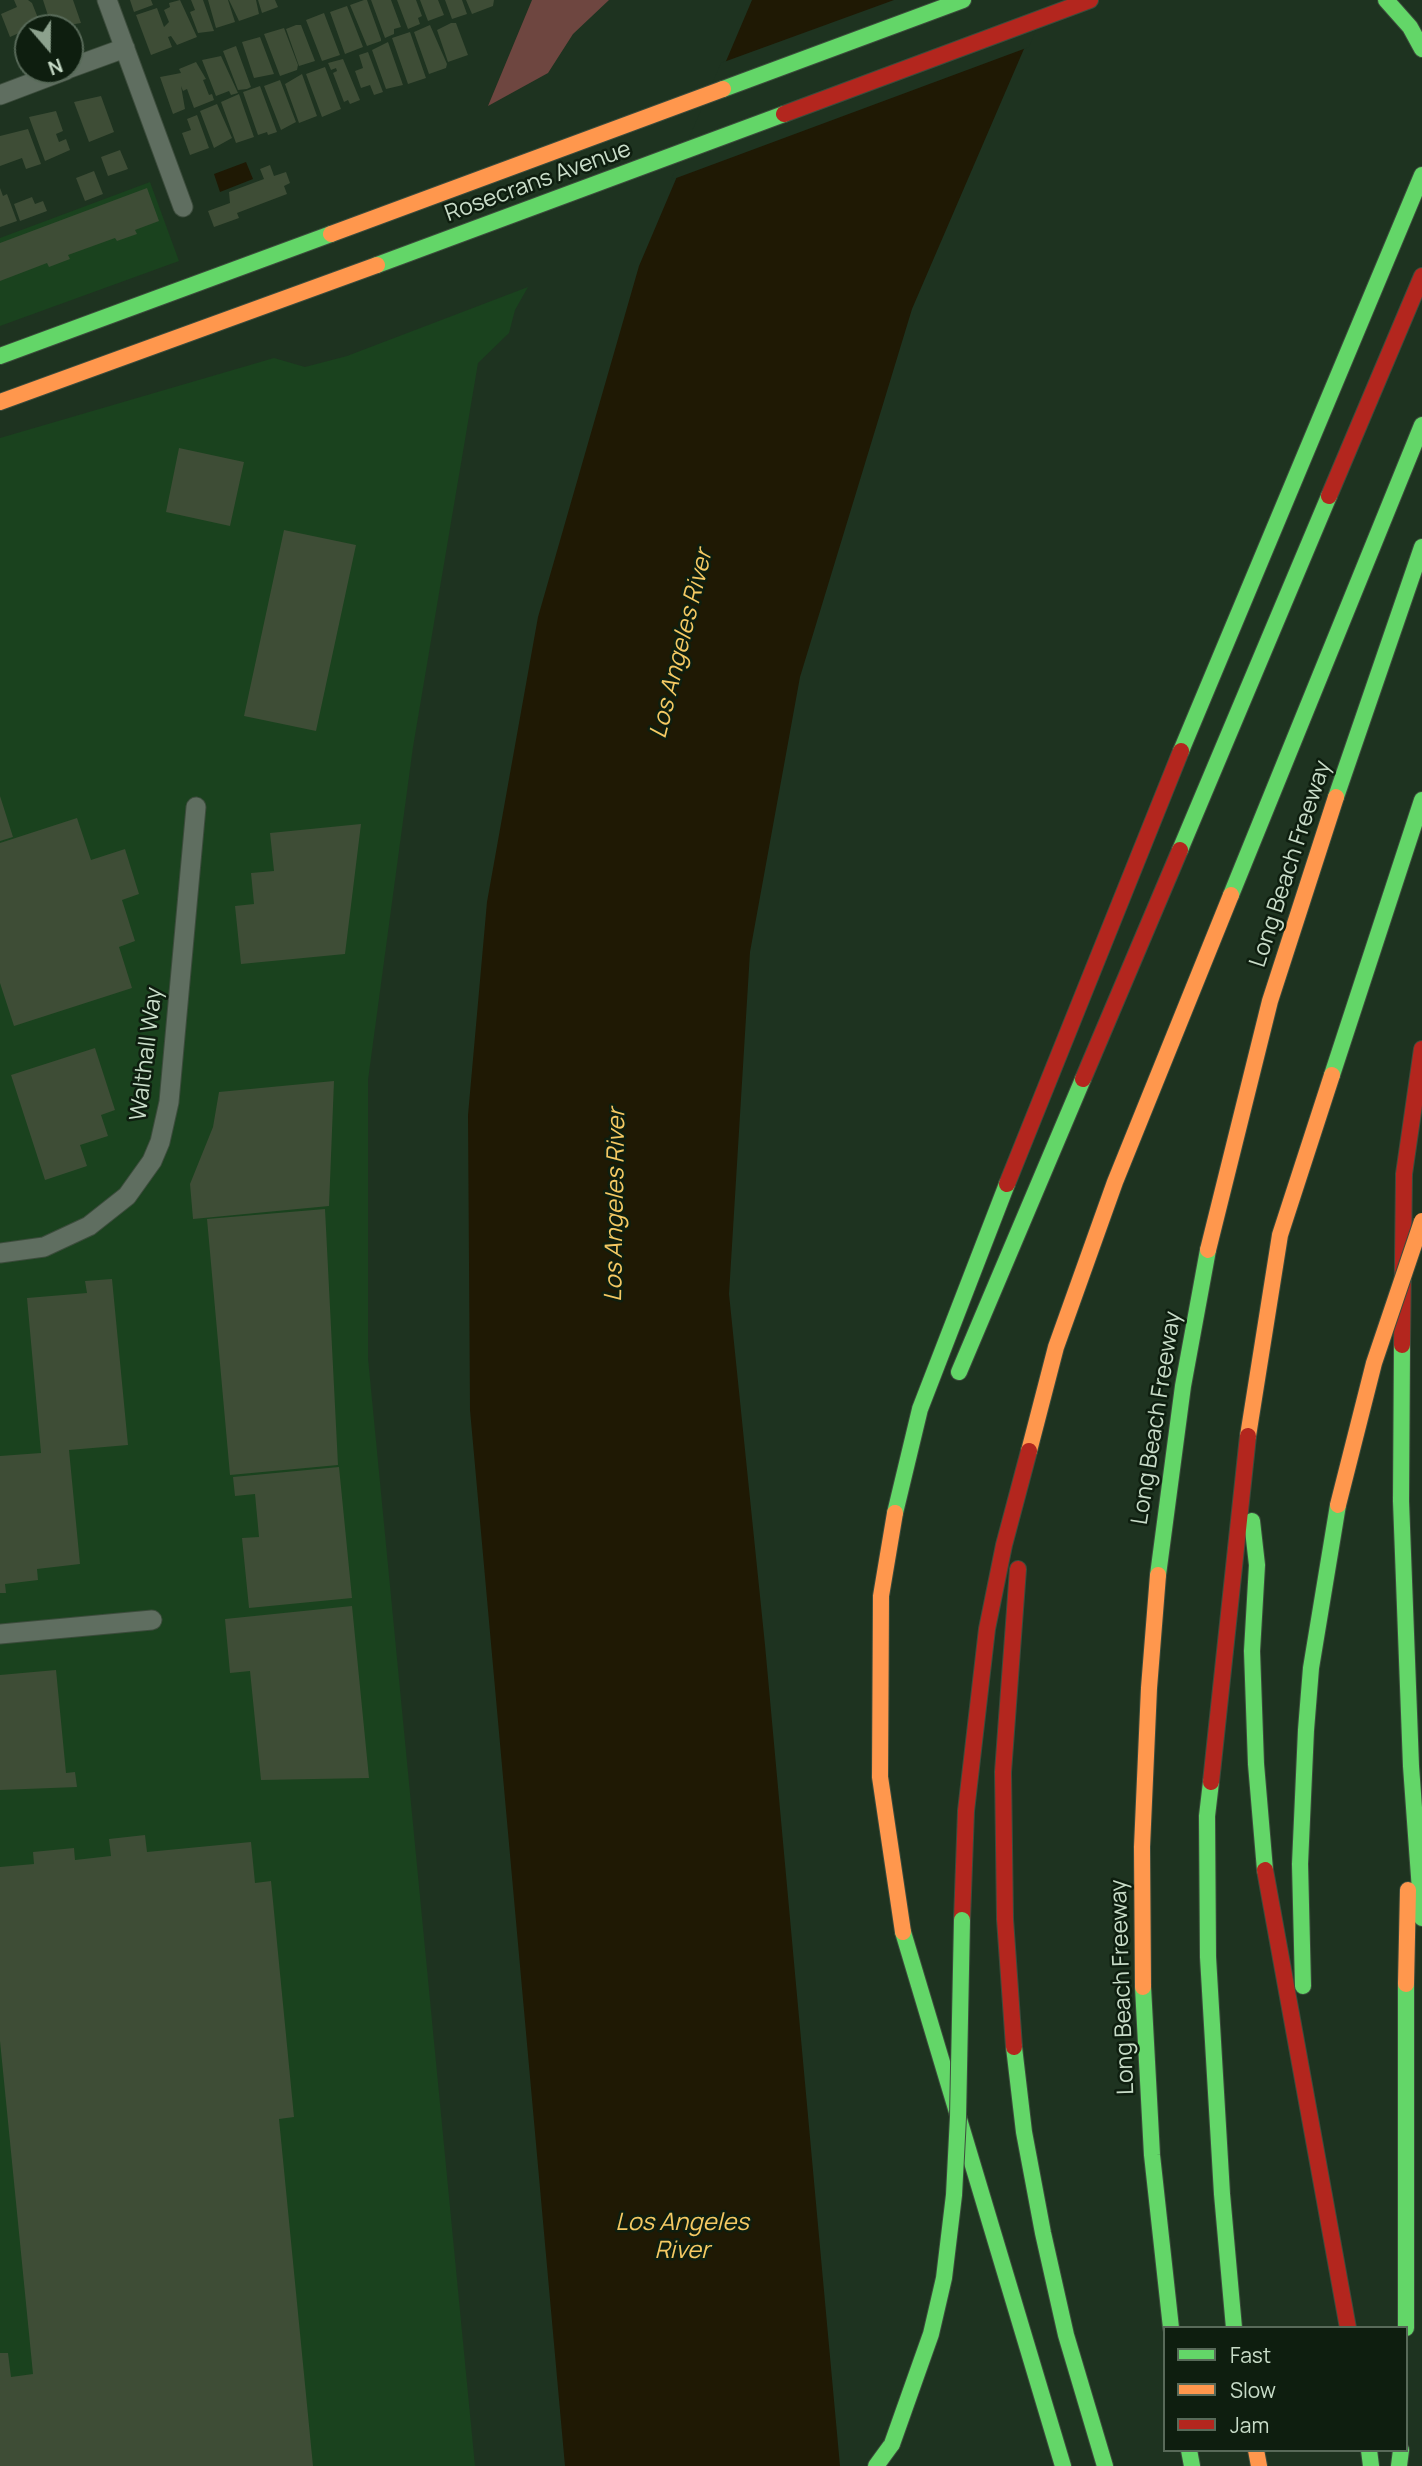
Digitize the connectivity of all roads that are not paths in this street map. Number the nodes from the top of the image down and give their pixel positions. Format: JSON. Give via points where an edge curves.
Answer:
{"nodes":[{"id":1,"x":107,"y":0,"type":"edge"},
{"id":2,"x":963,"y":0,"type":"edge"},
{"id":3,"x":1090,"y":0,"type":"edge"},
{"id":4,"x":1386,"y":0,"type":"edge"},
{"id":5,"x":125,"y":48,"type":"junction"},
{"id":6,"x":1422,"y":49,"type":"edge"},
{"id":7,"x":84,"y":63,"type":"edge"},
{"id":8,"x":29,"y":84,"type":"edge"},
{"id":9,"x":0,"y":95,"type":"edge"},
{"id":10,"x":1422,"y":175,"type":"edge"},
{"id":11,"x":183,"y":207,"type":"dead end"},
{"id":12,"x":1422,"y":276,"type":"edge"},
{"id":13,"x":0,"y":356,"type":"edge"},
{"id":14,"x":0,"y":402,"type":"edge"},
{"id":15,"x":1422,"y":425,"type":"edge"},
{"id":16,"x":1422,"y":547,"type":"edge"},
{"id":17,"x":1422,"y":800,"type":"edge"},
{"id":18,"x":196,"y":807,"type":"dead end"},
{"id":19,"x":1422,"y":1049,"type":"edge"},
{"id":20,"x":1422,"y":1221,"type":"edge"},
{"id":21,"x":0,"y":1253,"type":"edge"},
{"id":22,"x":954,"y":1387,"type":"dead end"},
{"id":23,"x":1028,"y":1458,"type":"junction"},
{"id":24,"x":1244,"y":1459,"type":"junction"},
{"id":25,"x":898,"y":1594,"type":"dead end"},
{"id":26,"x":152,"y":1620,"type":"dead end"},
{"id":27,"x":0,"y":1633,"type":"edge"},
{"id":28,"x":881,"y":1661,"type":"junction"},
{"id":29,"x":1411,"y":1766,"type":"junction"},
{"id":30,"x":1422,"y":1918,"type":"edge"},
{"id":31,"x":1322,"y":2185,"type":"junction"},
{"id":32,"x":1171,"y":2326,"type":"edge"},
{"id":33,"x":1234,"y":2326,"type":"edge"},
{"id":34,"x":1348,"y":2326,"type":"edge"},
{"id":35,"x":1406,"y":2326,"type":"edge"},
{"id":36,"x":877,"y":2466,"type":"edge"},
{"id":37,"x":1063,"y":2466,"type":"edge"},
{"id":38,"x":1105,"y":2466,"type":"edge"}],
"edges":[{"from":1,"to":5,"type":"street"},
{"from":2,"to":13,"type":"main road","name":"Rosecrans Avenue"},
{"from":3,"to":14,"type":"main road","name":"Rosecrans Avenue"},
{"from":4,"to":6,"type":"main road"},
{"from":5,"to":7,"type":"street"},
{"from":5,"to":11,"type":"street"},
{"from":8,"to":9,"type":"street"},
{"from":10,"to":28,"type":"main road","via":[[1225,639],[920,1409],[902,1475],[881,1596]]},
{"from":12,"to":22,"type":"main road"},
{"from":15,"to":23,"type":"main road","via":[[1115,1182],[1056,1347]]},
{"from":16,"to":32,"type":"main road","name":"Long Beach Freeway","via":[[1270,1001],[1206,1257],[1183,1385],[1160,1554],[1142,1847],[1143,1997],[1152,2155]]},
{"from":17,"to":24,"type":"main road","via":[[1280,1235]]},
{"from":18,"to":21,"type":"street","name":"Walthall Way","via":[[169,1102],[152,1161],[127,1196],[89,1226],[44,1247]]},
{"from":19,"to":29,"type":"main road","via":[[1404,1174],[1401,1501]]},
{"from":20,"to":31,"type":"main road","bridge":true,"via":[[1374,1363],[1338,1504],[1311,1668],[1300,1864],[1303,1986]]},
{"from":23,"to":36,"type":"main road","bridge":true,"via":[[986,1629],[966,1811],[958,2117],[944,2278],[931,2334],[892,2444]]},
{"from":23,"to":38,"type":"main road","via":[[1003,1772],[1004,1919],[1014,2051],[1024,2132],[1066,2335]]},
{"from":24,"to":31,"type":"main road","via":[[1257,1565],[1252,1651],[1260,1829]]},
{"from":24,"to":33,"type":"main road","via":[[1207,1816],[1208,1957]]},
{"from":25,"to":28,"type":"main road"},
{"from":26,"to":27,"type":"street"},
{"from":28,"to":37,"type":"main road","via":[[880,1777],[902,1927]]},
{"from":29,"to":30,"type":"main road"},
{"from":29,"to":35,"type":"main road"},
{"from":31,"to":34,"type":"main road"}]}
